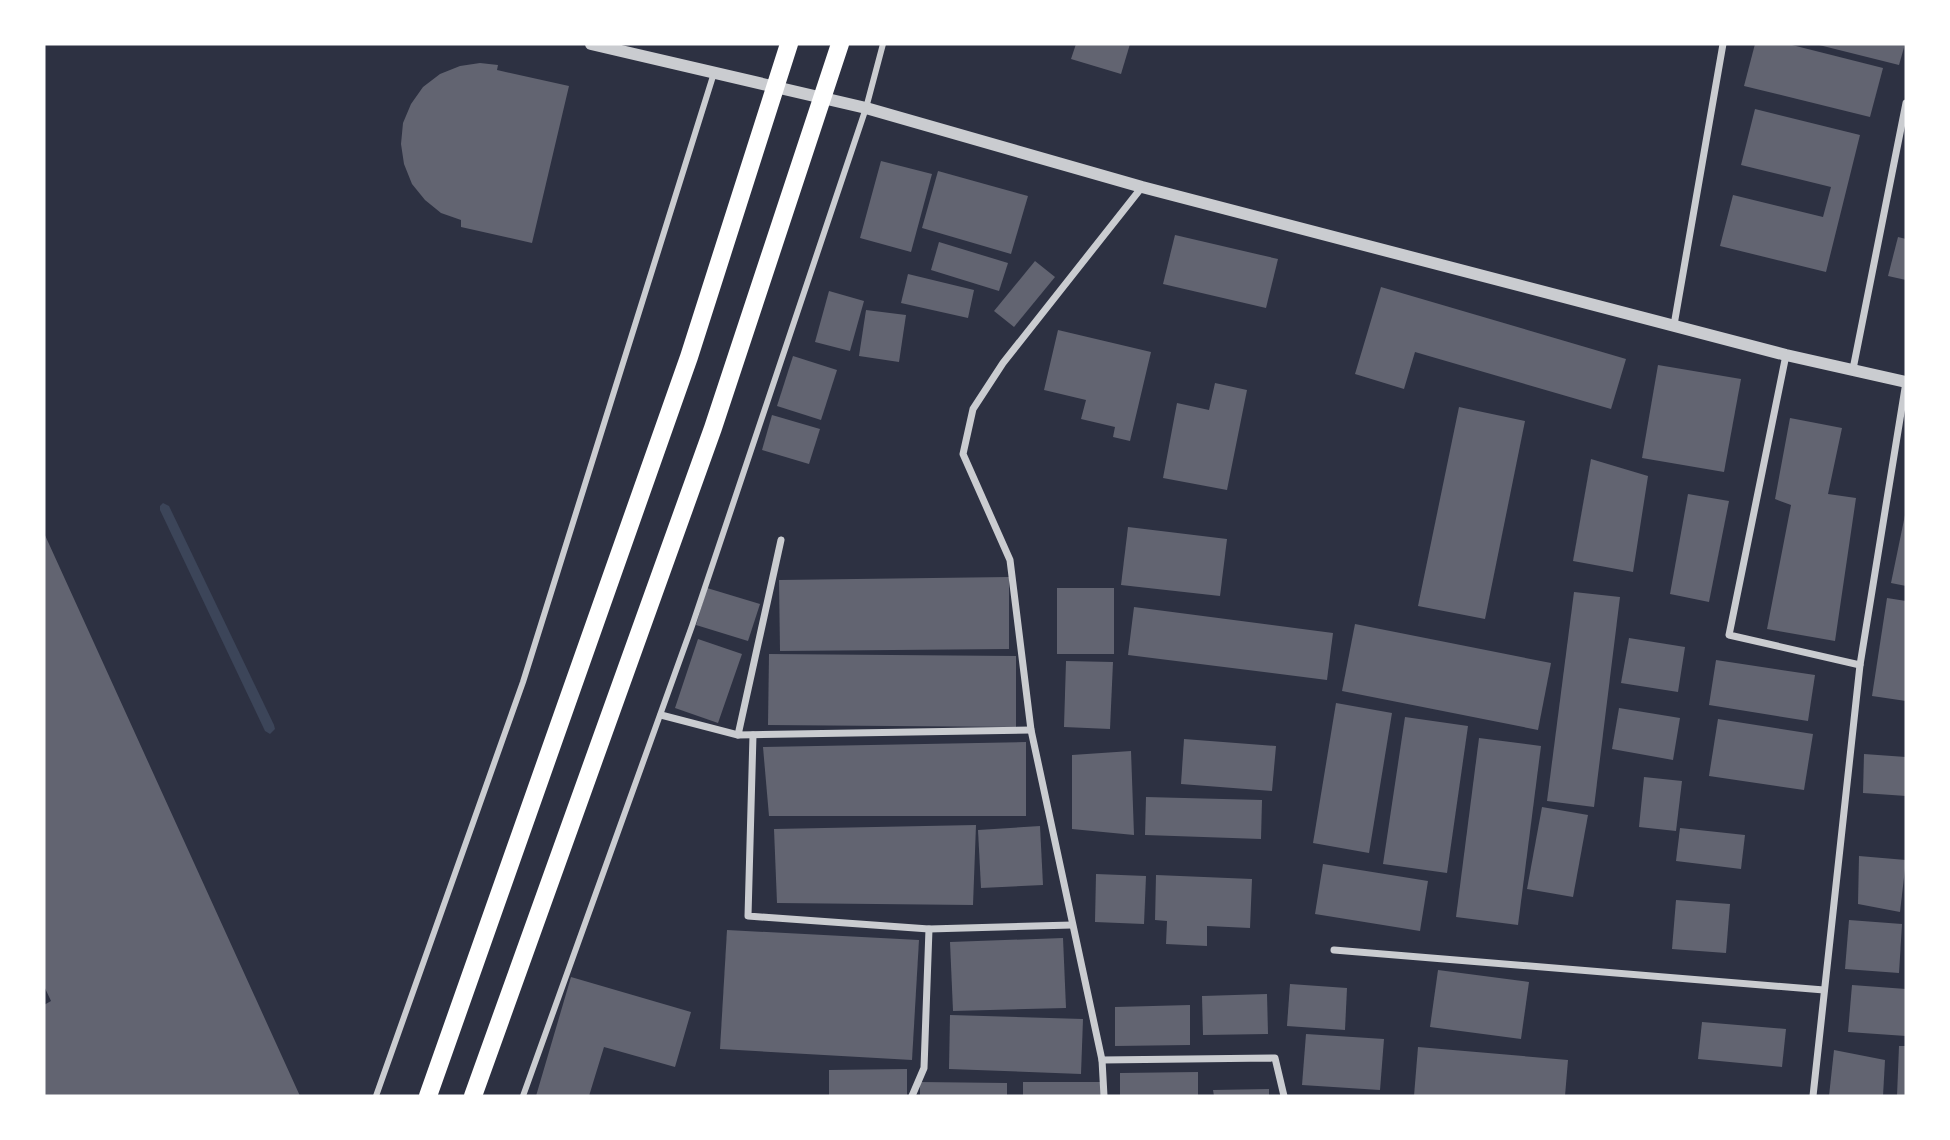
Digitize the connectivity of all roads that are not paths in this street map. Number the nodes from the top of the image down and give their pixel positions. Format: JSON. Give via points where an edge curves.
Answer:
{"nodes":[{"id":1,"x":591,"y":44,"type":"edge"},
{"id":2,"x":789,"y":44,"type":"edge"},
{"id":3,"x":840,"y":44,"type":"edge"},
{"id":4,"x":883,"y":44,"type":"edge"},
{"id":5,"x":1723,"y":44,"type":"edge"},
{"id":6,"x":714,"y":72,"type":"junction"},
{"id":7,"x":1906,"y":103,"type":"edge"},
{"id":8,"x":866,"y":108,"type":"junction"},
{"id":9,"x":1142,"y":187,"type":"junction"},
{"id":10,"x":1674,"y":326,"type":"junction"},
{"id":11,"x":1786,"y":355,"type":"junction"},
{"id":12,"x":1853,"y":369,"type":"junction"},
{"id":13,"x":1906,"y":382,"type":"edge"},
{"id":14,"x":781,"y":540,"type":"dead end"},
{"id":15,"x":1860,"y":665,"type":"junction"},
{"id":16,"x":661,"y":715,"type":"junction"},
{"id":17,"x":1031,"y":730,"type":"junction"},
{"id":18,"x":738,"y":735,"type":"junction"},
{"id":19,"x":753,"y":735,"type":"junction"},
{"id":20,"x":1072,"y":925,"type":"junction"},
{"id":21,"x":929,"y":929,"type":"junction"},
{"id":22,"x":1334,"y":950,"type":"dead end"},
{"id":23,"x":1824,"y":990,"type":"junction"},
{"id":24,"x":1102,"y":1060,"type":"junction"},
{"id":25,"x":376,"y":1096,"type":"edge"},
{"id":26,"x":428,"y":1096,"type":"edge"},
{"id":27,"x":473,"y":1096,"type":"edge"},
{"id":28,"x":523,"y":1096,"type":"edge"},
{"id":29,"x":912,"y":1096,"type":"edge"},
{"id":30,"x":1104,"y":1096,"type":"edge"},
{"id":31,"x":1284,"y":1096,"type":"edge"},
{"id":32,"x":1813,"y":1096,"type":"edge"}],
"edges":[{"from":1,"to":6,"type":"street"},
{"from":2,"to":26,"type":"main road","via":[[690,357]]},
{"from":3,"to":27,"type":"main road","via":[[713,428]]},
{"from":4,"to":8,"type":"street"},
{"from":5,"to":10,"type":"street"},
{"from":6,"to":8,"type":"street"},
{"from":6,"to":25,"type":"street","via":[[523,682]]},
{"from":7,"to":12,"type":"street"},
{"from":8,"to":9,"type":"street"},
{"from":8,"to":16,"type":"street"},
{"from":9,"to":10,"type":"street"},
{"from":9,"to":17,"type":"street","via":[[1003,363],[973,409],[963,454],[1010,560]]},
{"from":10,"to":11,"type":"street"},
{"from":11,"to":12,"type":"street"},
{"from":11,"to":15,"type":"street","via":[[1729,635]]},
{"from":12,"to":13,"type":"street"},
{"from":13,"to":15,"type":"street"},
{"from":14,"to":18,"type":"street"},
{"from":15,"to":23,"type":"street"},
{"from":16,"to":18,"type":"street"},
{"from":16,"to":28,"type":"street"},
{"from":17,"to":19,"type":"street"},
{"from":17,"to":20,"type":"street"},
{"from":18,"to":19,"type":"street"},
{"from":19,"to":21,"type":"street","via":[[748,916]]},
{"from":20,"to":21,"type":"street"},
{"from":20,"to":24,"type":"street"},
{"from":21,"to":29,"type":"street","via":[[924,1068]]},
{"from":22,"to":23,"type":"street"},
{"from":23,"to":32,"type":"street"},
{"from":24,"to":30,"type":"street"},
{"from":24,"to":31,"type":"street","via":[[1275,1058]]}]}
